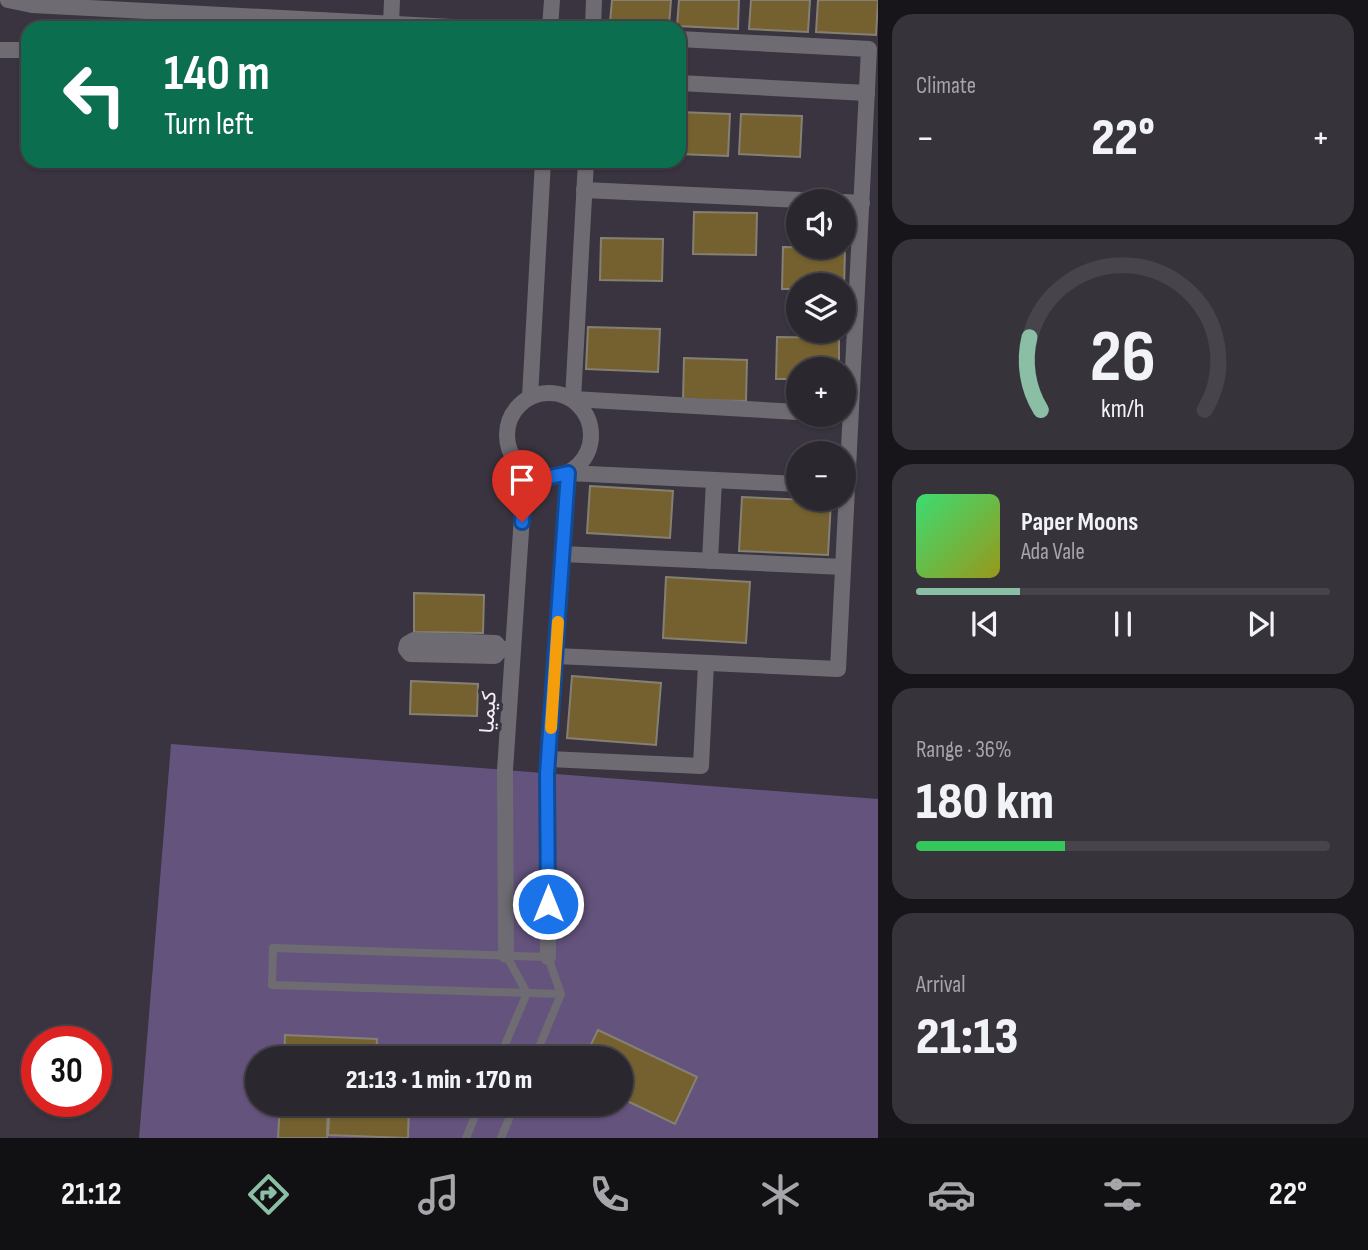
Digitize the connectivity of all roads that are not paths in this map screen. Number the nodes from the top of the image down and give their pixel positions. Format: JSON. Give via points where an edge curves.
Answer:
{"nodes":[{"id":1,"x":8,"y":0,"type":"edge"},
{"id":2,"x":392,"y":0,"type":"edge"},
{"id":3,"x":552,"y":0,"type":"edge"},
{"id":4,"x":594,"y":0,"type":"edge"},
{"id":5,"x":174,"y":20,"type":"edge"},
{"id":6,"x":228,"y":21,"type":"edge"},
{"id":7,"x":391,"y":21,"type":"edge"},
{"id":8,"x":550,"y":21,"type":"edge"},
{"id":9,"x":593,"y":21,"type":"edge"},
{"id":10,"x":686,"y":39,"type":"edge"},
{"id":11,"x":0,"y":50,"type":"edge"},
{"id":12,"x":21,"y":50,"type":"edge"},
{"id":13,"x":686,"y":83,"type":"edge"},
{"id":14,"x":867,"y":93,"type":"junction"},
{"id":15,"x":543,"y":168,"type":"edge"},
{"id":16,"x":586,"y":168,"type":"edge"},
{"id":17,"x":584,"y":190,"type":"junction"},
{"id":18,"x":786,"y":199,"type":"edge"},
{"id":19,"x":856,"y":203,"type":"edge"},
{"id":20,"x":862,"y":203,"type":"junction"},
{"id":21,"x":851,"y":357,"type":"edge"},
{"id":22,"x":530,"y":397,"type":"junction"},
{"id":23,"x":572,"y":399,"type":"junction"},
{"id":24,"x":786,"y":411,"type":"edge"},
{"id":25,"x":525,"y":471,"type":"junction"},
{"id":26,"x":568,"y":473,"type":"junction"},
{"id":27,"x":714,"y":480,"type":"junction"},
{"id":28,"x":786,"y":483,"type":"edge"},
{"id":29,"x":845,"y":511,"type":"edge"},
{"id":30,"x":562,"y":554,"type":"junction"},
{"id":31,"x":710,"y":561,"type":"junction"},
{"id":32,"x":844,"y":567,"type":"junction"},
{"id":33,"x":507,"y":649,"type":"junction"},
{"id":34,"x":556,"y":656,"type":"junction"},
{"id":35,"x":706,"y":663,"type":"junction"},
{"id":36,"x":549,"y":759,"type":"junction"},
{"id":37,"x":506,"y":956,"type":"junction"},
{"id":38,"x":548,"y":957,"type":"junction"},
{"id":39,"x":527,"y":993,"type":"junction"},
{"id":40,"x":561,"y":994,"type":"junction"},
{"id":41,"x":505,"y":1046,"type":"edge"},
{"id":42,"x":539,"y":1046,"type":"edge"},
{"id":43,"x":475,"y":1116,"type":"edge"},
{"id":44,"x":510,"y":1116,"type":"edge"},
{"id":45,"x":466,"y":1138,"type":"edge"},
{"id":46,"x":501,"y":1138,"type":"edge"}],
"edges":[{"from":1,"to":5,"type":"street"},
{"from":2,"to":7,"type":"street"},
{"from":3,"to":8,"type":"street"},
{"from":4,"to":9,"type":"street"},
{"from":5,"to":6,"type":"street"},
{"from":10,"to":14,"type":"street","via":[[869,48]]},
{"from":11,"to":12,"type":"street"},
{"from":13,"to":14,"type":"street"},
{"from":14,"to":20,"type":"street"},
{"from":15,"to":22,"type":"street"},
{"from":16,"to":17,"type":"street"},
{"from":17,"to":18,"type":"street"},
{"from":17,"to":23,"type":"street"},
{"from":19,"to":20,"type":"street"},
{"from":20,"to":21,"type":"street"},
{"from":22,"to":23,"type":"street","via":[[551,393]]},
{"from":22,"to":25,"type":"street","via":[[513,412],[506,433],[510,454]]},
{"from":23,"to":24,"type":"street"},
{"from":23,"to":26,"type":"street","via":[[587,416],[592,438],[584,458]]},
{"from":25,"to":26,"type":"street","via":[[546,478]]},
{"from":25,"to":33,"type":"street","name":"کیمیا"},
{"from":26,"to":27,"type":"street"},
{"from":26,"to":30,"type":"street"},
{"from":27,"to":28,"type":"street"},
{"from":27,"to":31,"type":"street"},
{"from":29,"to":32,"type":"street"},
{"from":30,"to":31,"type":"street"},
{"from":30,"to":34,"type":"street"},
{"from":31,"to":32,"type":"street"},
{"from":32,"to":35,"type":"street","via":[[838,669]]},
{"from":33,"to":33,"type":"street","via":[[496,643],[414,640],[406,649],[410,654],[495,656]]},
{"from":33,"to":37,"type":"street","name":"کیمیا"},
{"from":34,"to":35,"type":"street"},
{"from":34,"to":36,"type":"street"},
{"from":35,"to":36,"type":"street","via":[[701,765]]},
{"from":36,"to":38,"type":"street"},
{"from":37,"to":38,"type":"lane"},
{"from":37,"to":39,"type":"lane"},
{"from":37,"to":39,"type":"lane","via":[[273,948],[272,985]]},
{"from":38,"to":40,"type":"lane"},
{"from":39,"to":40,"type":"lane"},
{"from":39,"to":41,"type":"lane"},
{"from":40,"to":42,"type":"lane"},
{"from":43,"to":45,"type":"lane"},
{"from":44,"to":46,"type":"lane"}]}
